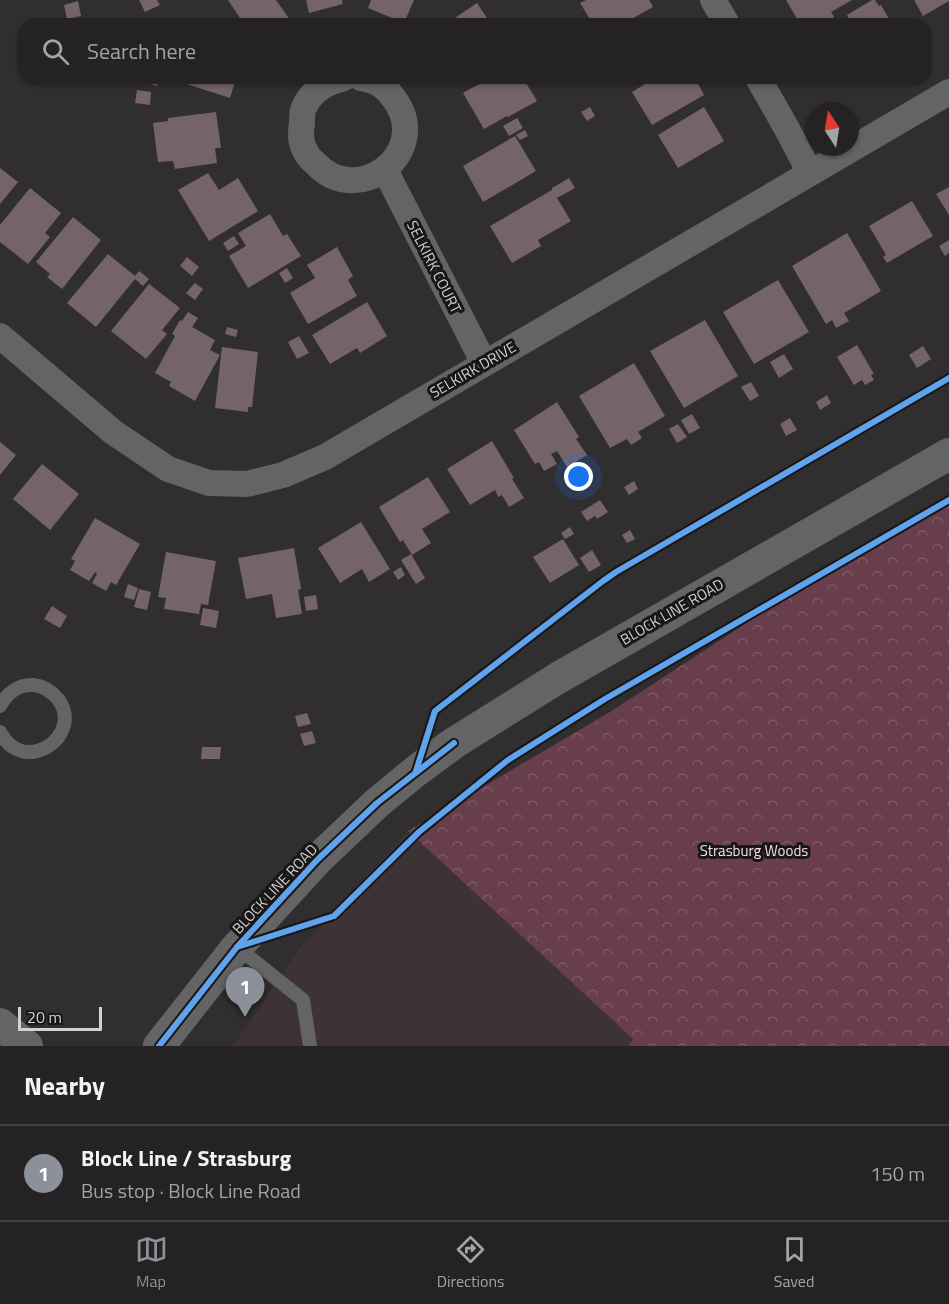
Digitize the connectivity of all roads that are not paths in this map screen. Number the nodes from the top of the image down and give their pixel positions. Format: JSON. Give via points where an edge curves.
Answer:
{"nodes":[{"id":1,"x":713,"y":0,"type":"edge"},
{"id":2,"x":724,"y":18,"type":"edge"},
{"id":3,"x":326,"y":84,"type":"edge"},
{"id":4,"x":378,"y":84,"type":"edge"},
{"id":5,"x":762,"y":84,"type":"edge"},
{"id":6,"x":949,"y":92,"type":"edge"},
{"id":7,"x":385,"y":170,"type":"junction"},
{"id":8,"x":810,"y":173,"type":"junction"},
{"id":9,"x":0,"y":336,"type":"edge"},
{"id":10,"x":484,"y":363,"type":"junction"},
{"id":11,"x":949,"y":454,"type":"edge"},
{"id":12,"x":1,"y":699,"type":"edge"},
{"id":13,"x":0,"y":732,"type":"edge"},
{"id":14,"x":237,"y":947,"type":"junction"},
{"id":15,"x":0,"y":1024,"type":"edge"},
{"id":16,"x":27,"y":1046,"type":"edge"},
{"id":17,"x":159,"y":1046,"type":"edge"},
{"id":18,"x":310,"y":1046,"type":"edge"}],
"edges":[{"from":1,"to":2,"type":"street"},
{"from":3,"to":7,"type":"street","via":[[313,94],[303,110],[300,134],[307,155],[325,173],[346,181],[364,180]]},
{"from":4,"to":7,"type":"street","via":[[389,91],[402,111],[405,126],[403,144]]},
{"from":5,"to":8,"type":"street"},
{"from":6,"to":8,"type":"street","name":"SELKIRK DRIVE"},
{"from":7,"to":10,"type":"street","name":"SELKIRK COURT"},
{"from":8,"to":10,"type":"street","name":"SELKIRK DRIVE"},
{"from":9,"to":10,"type":"street","name":"SELKIRK DRIVE","via":[[113,432],[168,469],[209,483],[247,484],[283,476],[325,457]]},
{"from":11,"to":14,"type":"street","name":"BLOCK LINE ROAD","via":[[558,678],[454,743],[377,803],[317,860]]},
{"from":12,"to":13,"type":"lane","via":[[23,686],[44,688],[60,703],[64,724],[53,743],[33,752],[12,747]]},
{"from":14,"to":17,"type":"street","name":"BLOCK LINE ROAD"},
{"from":14,"to":18,"type":"lane","via":[[303,1000]]},
{"from":15,"to":16,"type":"street"}]}
